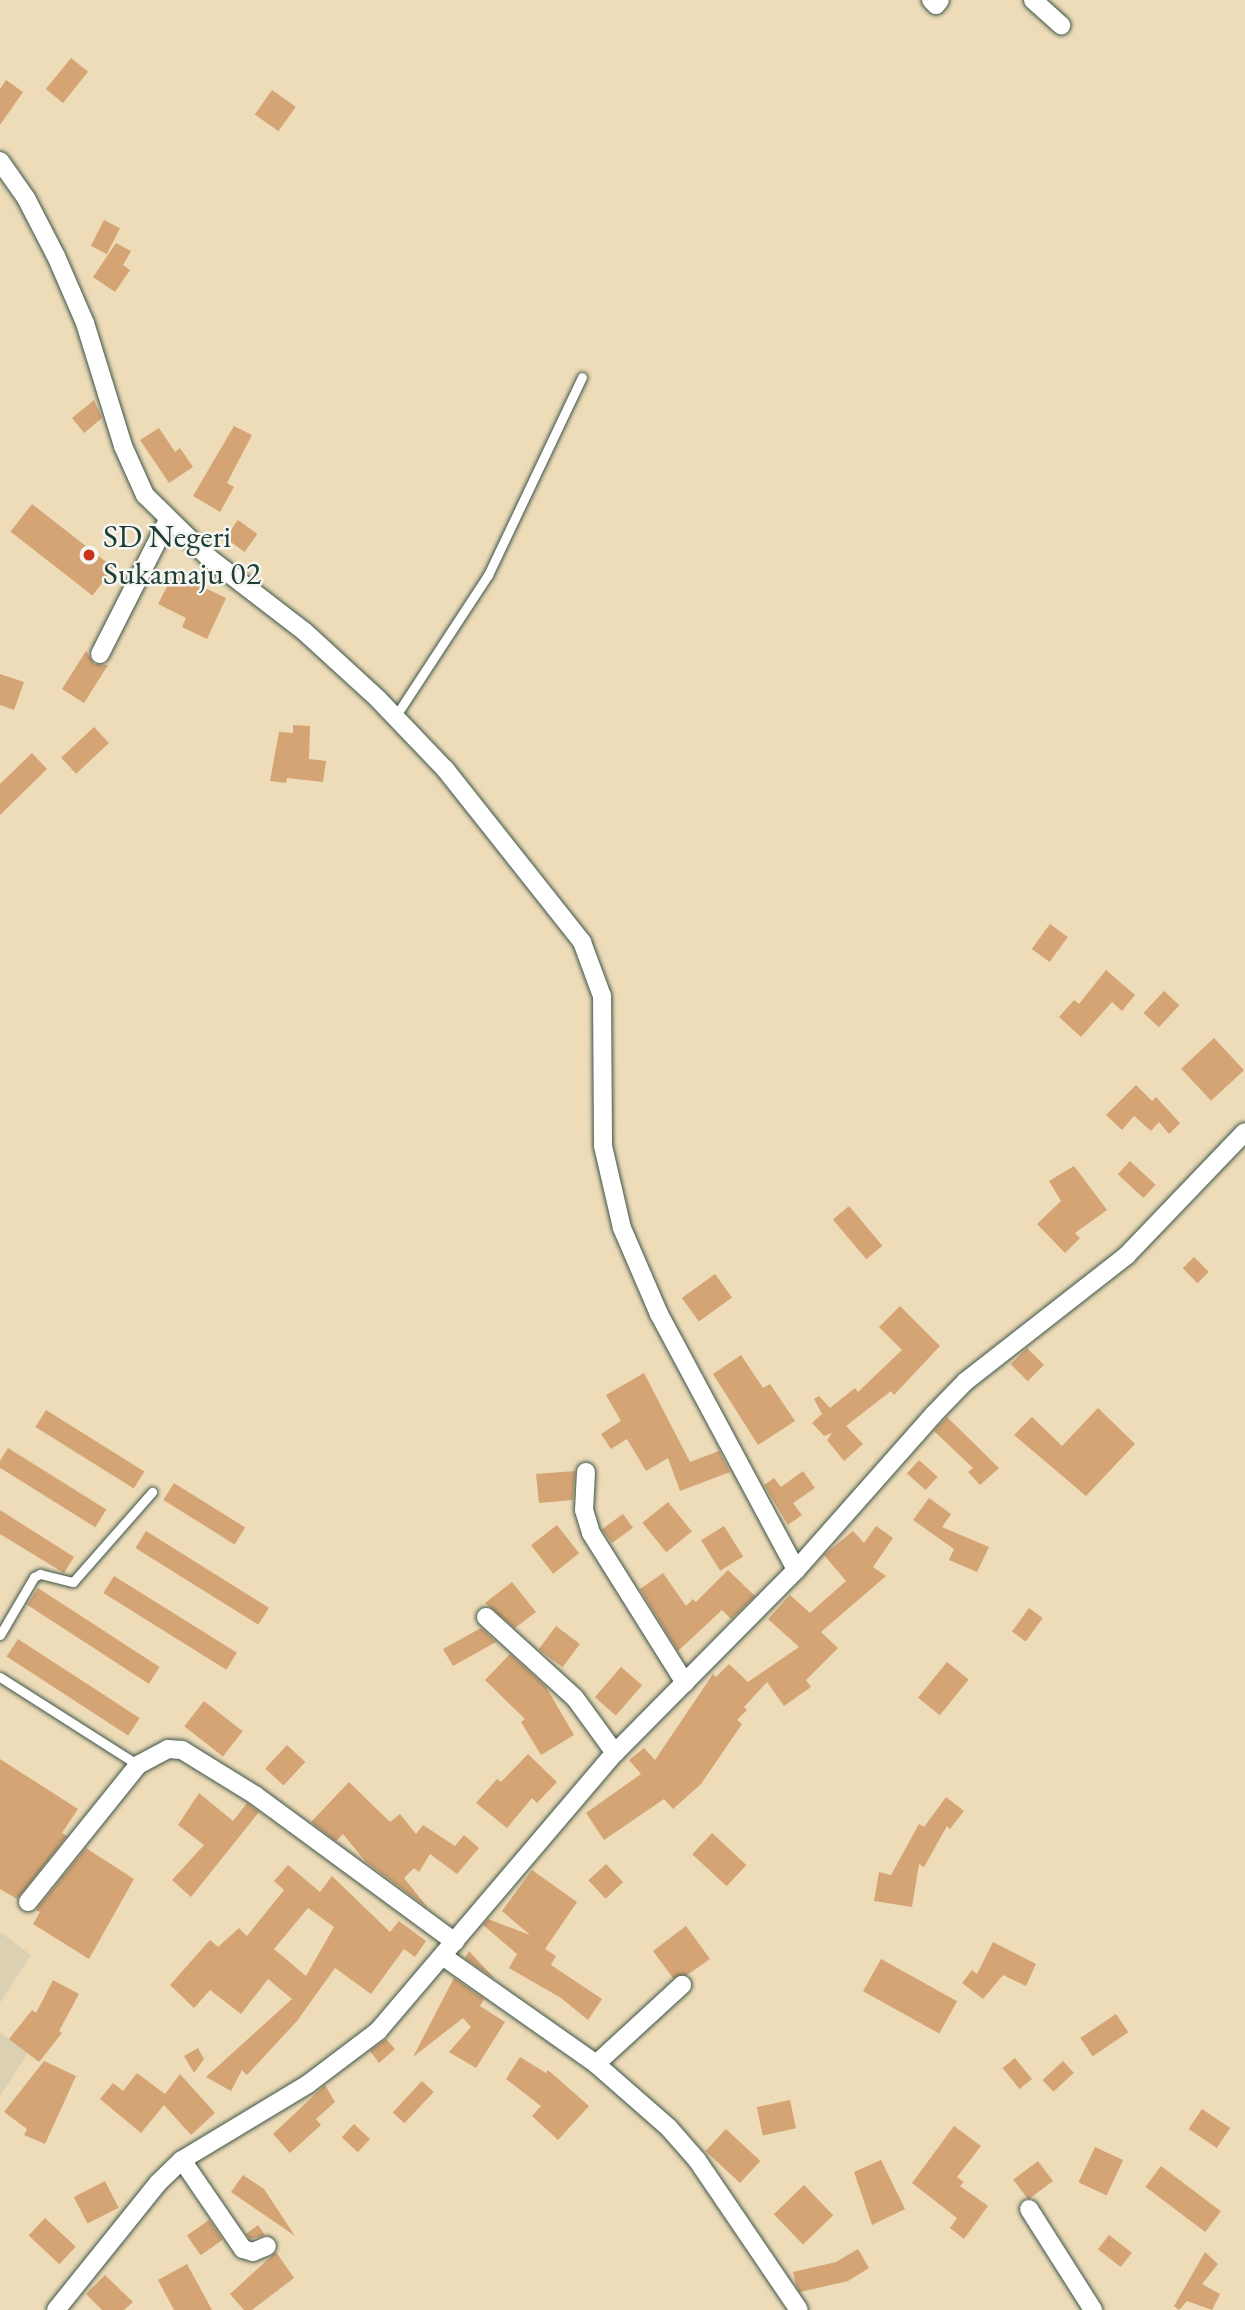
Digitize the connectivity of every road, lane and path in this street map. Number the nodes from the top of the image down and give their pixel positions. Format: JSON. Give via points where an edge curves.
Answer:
{"nodes":[{"id":1,"x":930,"y":0,"type":"edge"},
{"id":2,"x":940,"y":0,"type":"edge"},
{"id":3,"x":1033,"y":0,"type":"edge"},
{"id":4,"x":1060,"y":25,"type":"dead end"},
{"id":5,"x":0,"y":161,"type":"edge"},
{"id":6,"x":582,"y":377,"type":"dead end"},
{"id":7,"x":168,"y":520,"type":"junction"},
{"id":8,"x":100,"y":654,"type":"dead end"},
{"id":9,"x":398,"y":722,"type":"junction"},
{"id":10,"x":1245,"y":1132,"type":"edge"},
{"id":11,"x":586,"y":1472,"type":"dead end"},
{"id":12,"x":152,"y":1492,"type":"dead end"},
{"id":13,"x":796,"y":1570,"type":"junction"},
{"id":14,"x":486,"y":1617,"type":"dead end"},
{"id":15,"x":0,"y":1635,"type":"edge"},
{"id":16,"x":0,"y":1677,"type":"edge"},
{"id":17,"x":685,"y":1683,"type":"junction"},
{"id":18,"x":615,"y":1753,"type":"junction"},
{"id":19,"x":138,"y":1765,"type":"junction"},
{"id":20,"x":27,"y":1902,"type":"dead end"},
{"id":21,"x":455,"y":1942,"type":"junction"},
{"id":22,"x":444,"y":1957,"type":"junction"},
{"id":23,"x":682,"y":1985,"type":"dead end"},
{"id":24,"x":596,"y":2064,"type":"junction"},
{"id":25,"x":182,"y":2160,"type":"junction"},
{"id":26,"x":1029,"y":2209,"type":"dead end"},
{"id":27,"x":267,"y":2246,"type":"dead end"},
{"id":28,"x":56,"y":2310,"type":"edge"},
{"id":29,"x":799,"y":2310,"type":"edge"},
{"id":30,"x":1093,"y":2310,"type":"edge"}],
"edges":[{"from":1,"to":2,"type":"street","via":[[936,5]]},
{"from":3,"to":4,"type":"street"},
{"from":5,"to":7,"type":"street","via":[[26,198],[85,323],[135,477]]},
{"from":6,"to":9,"type":"lane","via":[[488,575]]},
{"from":7,"to":8,"type":"street"},
{"from":7,"to":9,"type":"street","via":[[305,632]]},
{"from":9,"to":13,"type":"street","via":[[444,769],[582,942],[595,970],[604,1026],[603,1146],[622,1228],[659,1314]]},
{"from":10,"to":13,"type":"street","via":[[1127,1255],[966,1381]]},
{"from":11,"to":17,"type":"street","via":[[584,1510],[591,1533]]},
{"from":12,"to":15,"type":"lane","via":[[73,1582],[40,1574],[34,1577]]},
{"from":13,"to":17,"type":"street"},
{"from":14,"to":18,"type":"street","via":[[575,1698]]},
{"from":16,"to":19,"type":"lane"},
{"from":17,"to":18,"type":"street"},
{"from":18,"to":21,"type":"street"},
{"from":19,"to":20,"type":"street"},
{"from":19,"to":21,"type":"street","via":[[168,1749],[196,1756]]},
{"from":21,"to":22,"type":"street"},
{"from":22,"to":24,"type":"street"},
{"from":22,"to":25,"type":"street","via":[[386,2024],[352,2052]]},
{"from":23,"to":24,"type":"street"},
{"from":24,"to":29,"type":"street","via":[[669,2128],[697,2160]]},
{"from":25,"to":27,"type":"street","via":[[243,2249],[253,2252]]},
{"from":25,"to":28,"type":"street"},
{"from":26,"to":30,"type":"street"}]}
